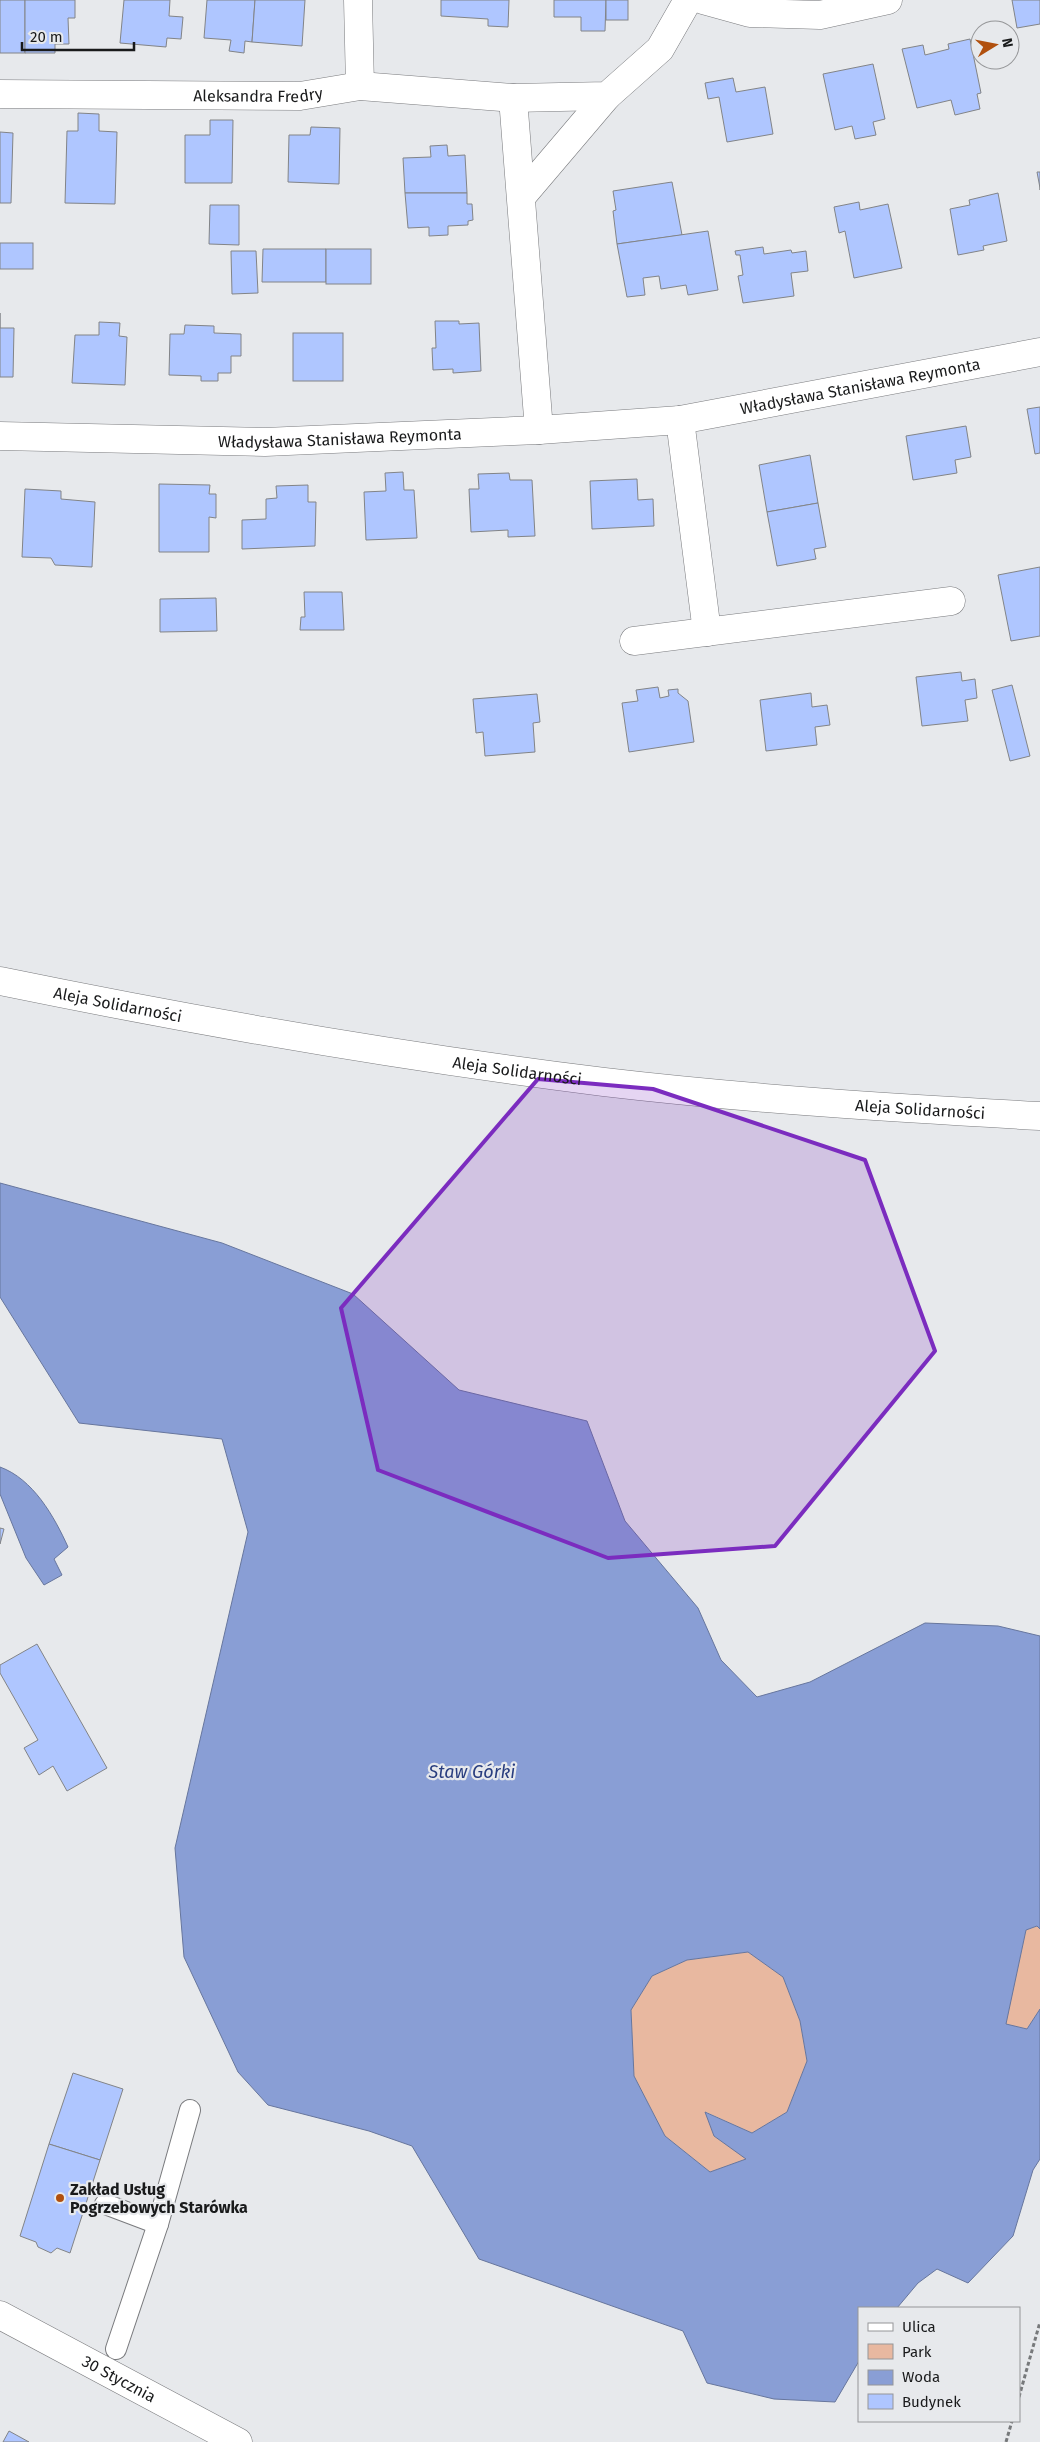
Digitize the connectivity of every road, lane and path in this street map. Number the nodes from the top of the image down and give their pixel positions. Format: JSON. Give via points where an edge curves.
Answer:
{"nodes":[{"id":1,"x":358,"y":0,"type":"edge"},
{"id":2,"x":688,"y":0,"type":"edge"},
{"id":3,"x":703,"y":0,"type":"edge"},
{"id":4,"x":888,"y":0,"type":"edge"},
{"id":5,"x":360,"y":86,"type":"junction"},
{"id":6,"x":0,"y":94,"type":"edge"},
{"id":7,"x":607,"y":96,"type":"junction"},
{"id":8,"x":513,"y":98,"type":"junction"},
{"id":9,"x":522,"y":196,"type":"junction"},
{"id":10,"x":1040,"y":352,"type":"edge"},
{"id":11,"x":680,"y":420,"type":"junction"},
{"id":12,"x":539,"y":430,"type":"junction"},
{"id":13,"x":0,"y":436,"type":"edge"},
{"id":14,"x":951,"y":601,"type":"dead end"},
{"id":15,"x":708,"y":632,"type":"junction"},
{"id":16,"x":634,"y":641,"type":"dead end"},
{"id":17,"x":0,"y":981,"type":"edge"},
{"id":18,"x":1040,"y":1116,"type":"edge"},
{"id":19,"x":190,"y":2110,"type":"dead end"},
{"id":20,"x":105,"y":2204,"type":"dead end"},
{"id":21,"x":158,"y":2224,"type":"junction"},
{"id":22,"x":0,"y":2315,"type":"edge"},
{"id":23,"x":1040,"y":2322,"type":"edge"},
{"id":24,"x":116,"y":2349,"type":"dead end"},
{"id":25,"x":1020,"y":2392,"type":"edge"},
{"id":26,"x":1012,"y":2422,"type":"edge"},
{"id":27,"x":238,"y":2442,"type":"edge"},
{"id":28,"x":1006,"y":2442,"type":"edge"}],
"edges":[{"from":1,"to":5,"type":"street"},
{"from":2,"to":7,"type":"street","via":[[660,49]]},
{"from":3,"to":4,"type":"street","via":[[750,13],[820,16]]},
{"from":5,"to":6,"type":"street","name":"Aleksandra Fredry","via":[[300,96]]},
{"from":5,"to":8,"type":"street","name":"Aleksandra Fredry"},
{"from":7,"to":8,"type":"street","name":"Aleksandra Fredry"},
{"from":7,"to":9,"type":"street"},
{"from":8,"to":9,"type":"street"},
{"from":9,"to":12,"type":"street"},
{"from":10,"to":11,"type":"street","name":"Władysława Stanisława Reymonta"},
{"from":11,"to":12,"type":"street","name":"Władysława Stanisława Reymonta"},
{"from":11,"to":15,"type":"street"},
{"from":12,"to":13,"type":"street","name":"Władysława Stanisława Reymonta","via":[[265,442]]},
{"from":14,"to":15,"type":"street"},
{"from":15,"to":16,"type":"street"},
{"from":17,"to":18,"type":"street","name":"Aleja Solidarności","via":[[332,1043],[604,1082],[882,1108]]},
{"from":19,"to":21,"type":"lane"},
{"from":20,"to":21,"type":"lane"},
{"from":21,"to":24,"type":"lane"},
{"from":22,"to":27,"type":"street","name":"30 Stycznia"},
{"from":23,"to":25,"type":"path"},
{"from":26,"to":28,"type":"path"}]}
